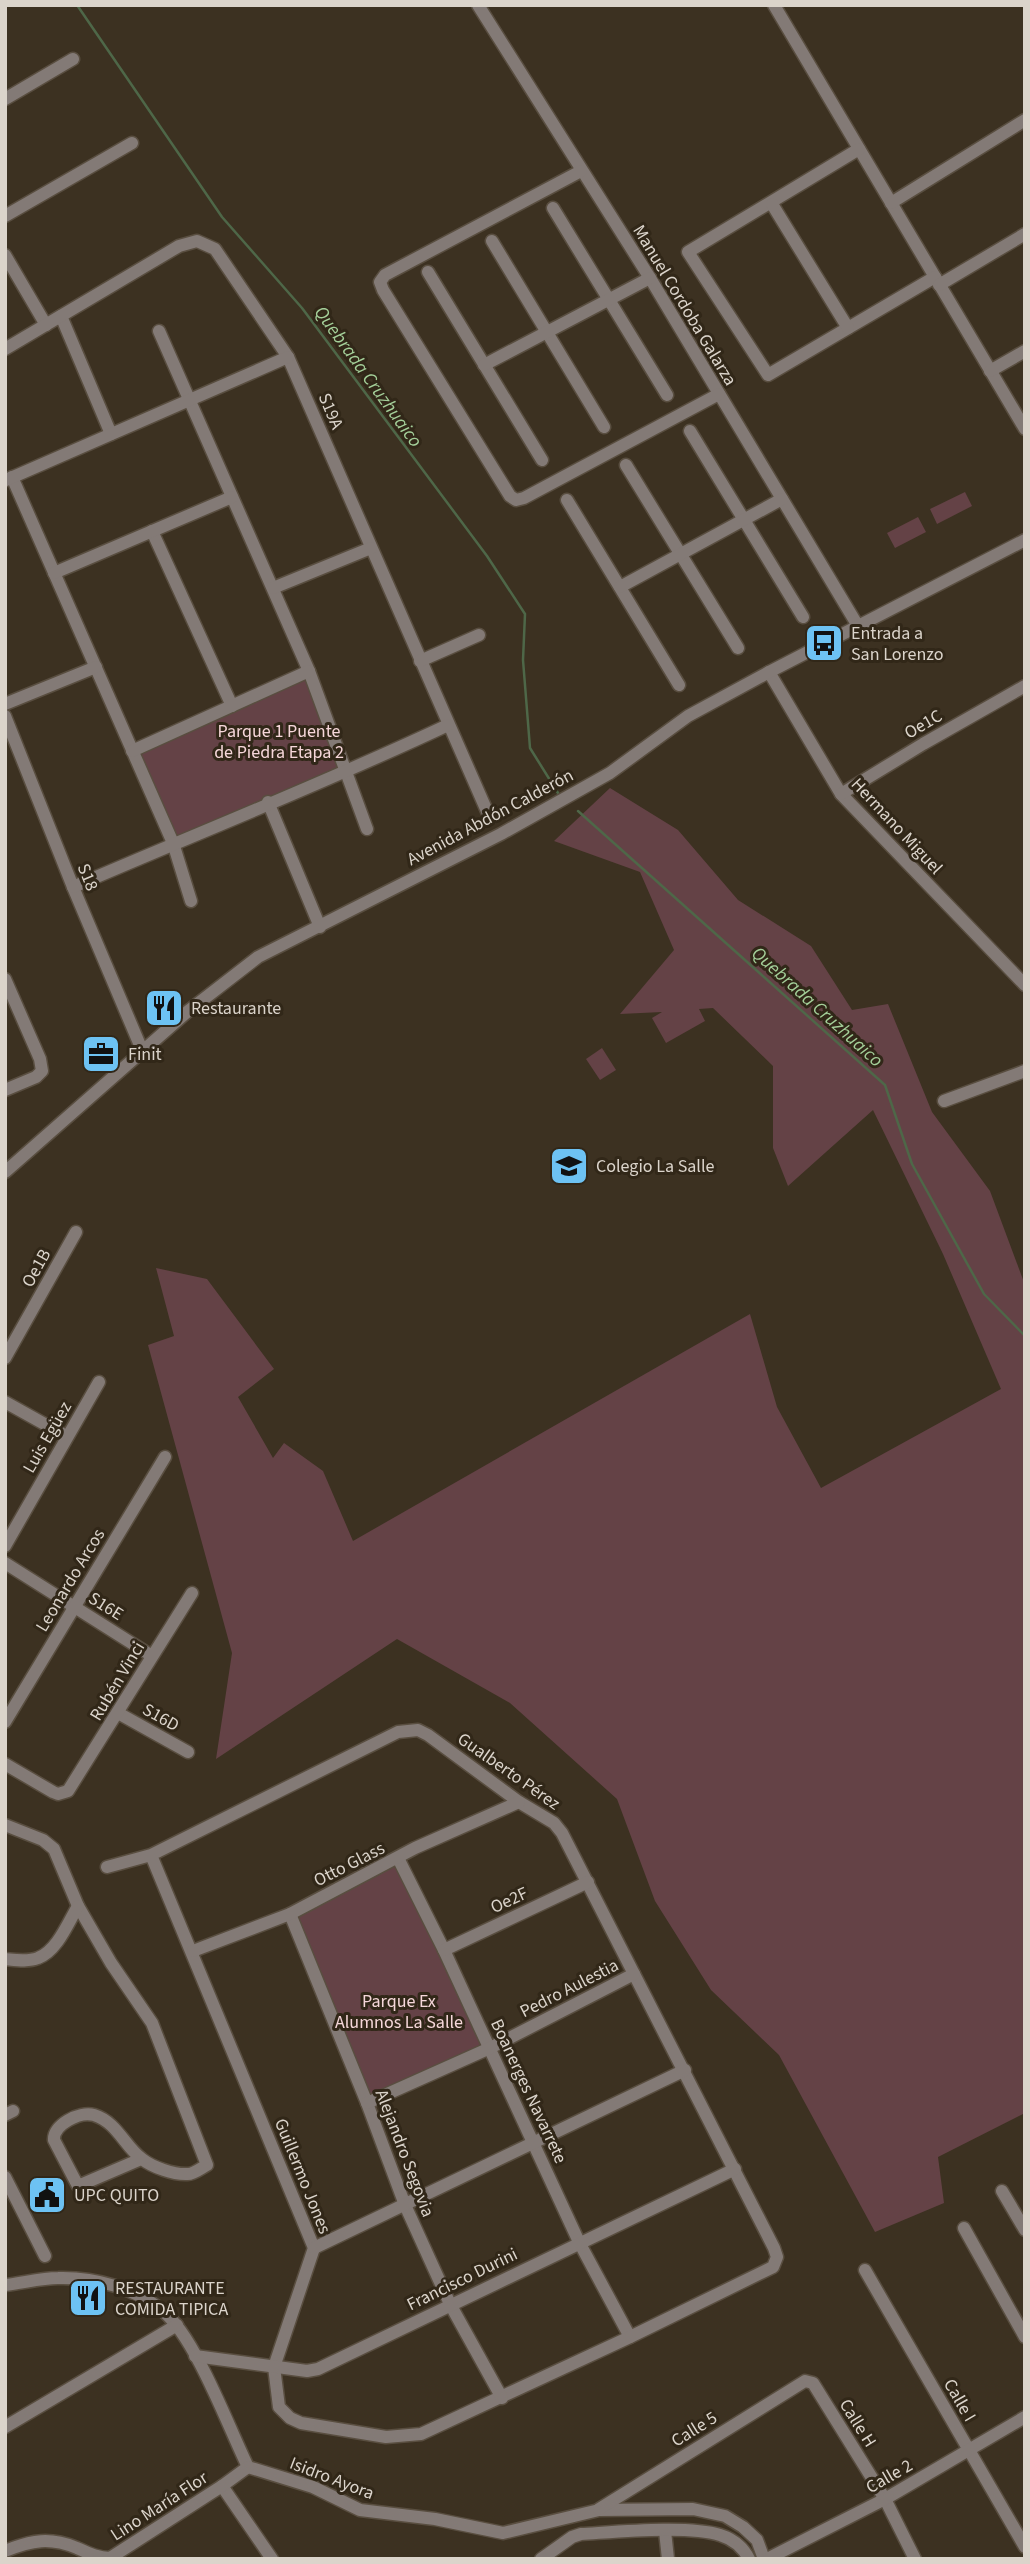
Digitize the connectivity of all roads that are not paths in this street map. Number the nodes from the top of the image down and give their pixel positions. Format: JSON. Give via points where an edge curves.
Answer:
{"nodes":[{"id":1,"x":478,"y":5,"type":"edge"},
{"id":2,"x":774,"y":5,"type":"edge"},
{"id":3,"x":73,"y":59,"type":"dead end"},
{"id":4,"x":5,"y":99,"type":"edge"},
{"id":5,"x":1025,"y":120,"type":"edge"},
{"id":6,"x":132,"y":143,"type":"dead end"},
{"id":7,"x":859,"y":149,"type":"junction"},
{"id":8,"x":581,"y":171,"type":"junction"},
{"id":9,"x":891,"y":203,"type":"junction"},
{"id":10,"x":772,"y":204,"type":"junction"},
{"id":11,"x":553,"y":208,"type":"dead end"},
{"id":12,"x":5,"y":216,"type":"edge"},
{"id":13,"x":1025,"y":234,"type":"edge"},
{"id":14,"x":492,"y":241,"type":"dead end"},
{"id":15,"x":5,"y":255,"type":"edge"},
{"id":16,"x":428,"y":272,"type":"dead end"},
{"id":17,"x":650,"y":278,"type":"junction"},
{"id":18,"x":937,"y":281,"type":"junction"},
{"id":19,"x":609,"y":299,"type":"junction"},
{"id":20,"x":61,"y":316,"type":"junction"},
{"id":21,"x":46,"y":324,"type":"junction"},
{"id":22,"x":848,"y":328,"type":"junction"},
{"id":23,"x":159,"y":331,"type":"dead end"},
{"id":24,"x":547,"y":332,"type":"junction"},
{"id":25,"x":5,"y":349,"type":"edge"},
{"id":26,"x":1025,"y":351,"type":"edge"},
{"id":27,"x":288,"y":356,"type":"junction"},
{"id":28,"x":484,"y":365,"type":"junction"},
{"id":29,"x":990,"y":371,"type":"junction"},
{"id":30,"x":719,"y":394,"type":"junction"},
{"id":31,"x":667,"y":395,"type":"dead end"},
{"id":32,"x":190,"y":400,"type":"junction"},
{"id":33,"x":604,"y":427,"type":"dead end"},
{"id":34,"x":1025,"y":429,"type":"edge"},
{"id":35,"x":690,"y":431,"type":"dead end"},
{"id":36,"x":111,"y":434,"type":"junction"},
{"id":37,"x":542,"y":460,"type":"dead end"},
{"id":38,"x":626,"y":465,"type":"dead end"},
{"id":39,"x":9,"y":479,"type":"edge"},
{"id":40,"x":232,"y":497,"type":"junction"},
{"id":41,"x":782,"y":499,"type":"junction"},
{"id":42,"x":567,"y":500,"type":"dead end"},
{"id":43,"x":744,"y":519,"type":"junction"},
{"id":44,"x":152,"y":531,"type":"junction"},
{"id":45,"x":1025,"y":540,"type":"edge"},
{"id":46,"x":371,"y":548,"type":"junction"},
{"id":47,"x":680,"y":554,"type":"junction"},
{"id":48,"x":54,"y":573,"type":"junction"},
{"id":49,"x":620,"y":587,"type":"junction"},
{"id":50,"x":273,"y":588,"type":"junction"},
{"id":51,"x":803,"y":617,"type":"dead end"},
{"id":52,"x":858,"y":626,"type":"junction"},
{"id":53,"x":479,"y":635,"type":"dead end"},
{"id":54,"x":738,"y":648,"type":"dead end"},
{"id":55,"x":420,"y":661,"type":"junction"},
{"id":56,"x":96,"y":667,"type":"junction"},
{"id":57,"x":309,"y":671,"type":"junction"},
{"id":58,"x":769,"y":672,"type":"junction"},
{"id":59,"x":679,"y":685,"type":"dead end"},
{"id":60,"x":1025,"y":686,"type":"edge"},
{"id":61,"x":5,"y":704,"type":"edge"},
{"id":62,"x":232,"y":706,"type":"junction"},
{"id":63,"x":5,"y":716,"type":"edge"},
{"id":64,"x":448,"y":725,"type":"junction"},
{"id":65,"x":132,"y":751,"type":"junction"},
{"id":66,"x":348,"y":772,"type":"junction"},
{"id":67,"x":841,"y":794,"type":"junction"},
{"id":68,"x":268,"y":802,"type":"junction"},
{"id":69,"x":490,"y":818,"type":"dead end"},
{"id":70,"x":367,"y":829,"type":"dead end"},
{"id":71,"x":173,"y":843,"type":"junction"},
{"id":72,"x":73,"y":887,"type":"junction"},
{"id":73,"x":191,"y":901,"type":"dead end"},
{"id":74,"x":320,"y":927,"type":"junction"},
{"id":75,"x":5,"y":978,"type":"edge"},
{"id":76,"x":1025,"y":984,"type":"edge"},
{"id":77,"x":142,"y":1050,"type":"junction"},
{"id":78,"x":1025,"y":1071,"type":"edge"},
{"id":79,"x":5,"y":1090,"type":"edge"},
{"id":80,"x":944,"y":1101,"type":"dead end"},
{"id":81,"x":5,"y":1172,"type":"edge"},
{"id":82,"x":76,"y":1232,"type":"dead end"},
{"id":83,"x":5,"y":1358,"type":"edge"},
{"id":84,"x":99,"y":1382,"type":"dead end"},
{"id":85,"x":5,"y":1402,"type":"edge"},
{"id":86,"x":66,"y":1436,"type":"junction"},
{"id":87,"x":166,"y":1457,"type":"dead end"},
{"id":88,"x":5,"y":1546,"type":"edge"},
{"id":89,"x":5,"y":1563,"type":"edge"},
{"id":90,"x":192,"y":1593,"type":"dead end"},
{"id":91,"x":74,"y":1606,"type":"junction"},
{"id":92,"x":152,"y":1656,"type":"junction"},
{"id":93,"x":118,"y":1713,"type":"junction"},
{"id":94,"x":5,"y":1722,"type":"edge"},
{"id":95,"x":188,"y":1752,"type":"dead end"},
{"id":96,"x":5,"y":1764,"type":"edge"},
{"id":97,"x":519,"y":1802,"type":"junction"},
{"id":98,"x":5,"y":1825,"type":"edge"},
{"id":99,"x":151,"y":1855,"type":"junction"},
{"id":100,"x":398,"y":1858,"type":"junction"},
{"id":101,"x":107,"y":1867,"type":"dead end"},
{"id":102,"x":588,"y":1882,"type":"junction"},
{"id":103,"x":78,"y":1906,"type":"junction"},
{"id":104,"x":289,"y":1914,"type":"junction"},
{"id":105,"x":444,"y":1950,"type":"junction"},
{"id":106,"x":192,"y":1951,"type":"junction"},
{"id":107,"x":5,"y":1959,"type":"edge"},
{"id":108,"x":634,"y":1974,"type":"junction"},
{"id":109,"x":490,"y":2048,"type":"junction"},
{"id":110,"x":685,"y":2070,"type":"junction"},
{"id":111,"x":367,"y":2103,"type":"junction"},
{"id":112,"x":534,"y":2144,"type":"junction"},
{"id":113,"x":141,"y":2159,"type":"junction"},
{"id":114,"x":735,"y":2169,"type":"junction"},
{"id":115,"x":5,"y":2177,"type":"edge"},
{"id":116,"x":1002,"y":2191,"type":"dead end"},
{"id":117,"x":405,"y":2205,"type":"junction"},
{"id":118,"x":964,"y":2228,"type":"dead end"},
{"id":119,"x":1025,"y":2230,"type":"edge"},
{"id":120,"x":579,"y":2242,"type":"junction"},
{"id":121,"x":314,"y":2248,"type":"junction"},
{"id":122,"x":45,"y":2256,"type":"dead end"},
{"id":123,"x":773,"y":2267,"type":"joint"},
{"id":124,"x":865,"y":2270,"type":"dead end"},
{"id":125,"x":5,"y":2286,"type":"edge"},
{"id":126,"x":450,"y":2304,"type":"junction"},
{"id":127,"x":177,"y":2325,"type":"junction"},
{"id":128,"x":630,"y":2337,"type":"junction"},
{"id":129,"x":1025,"y":2337,"type":"edge"},
{"id":130,"x":195,"y":2356,"type":"junction"},
{"id":131,"x":274,"y":2367,"type":"junction"},
{"id":132,"x":809,"y":2380,"type":"joint"},
{"id":133,"x":502,"y":2398,"type":"junction"},
{"id":134,"x":1025,"y":2417,"type":"edge"},
{"id":135,"x":5,"y":2427,"type":"edge"},
{"id":136,"x":969,"y":2449,"type":"junction"},
{"id":137,"x":248,"y":2467,"type":"junction"},
{"id":138,"x":222,"y":2486,"type":"junction"},
{"id":139,"x":885,"y":2499,"type":"junction"},
{"id":140,"x":599,"y":2510,"type":"junction"},
{"id":141,"x":665,"y":2531,"type":"junction"},
{"id":142,"x":1025,"y":2547,"type":"edge"},
{"id":143,"x":11,"y":2549,"type":"edge"},
{"id":144,"x":130,"y":2553,"type":"edge"},
{"id":145,"x":23,"y":2559,"type":"edge"},
{"id":146,"x":272,"y":2559,"type":"edge"},
{"id":147,"x":541,"y":2559,"type":"edge"},
{"id":148,"x":668,"y":2559,"type":"edge"},
{"id":149,"x":749,"y":2559,"type":"edge"},
{"id":150,"x":766,"y":2559,"type":"edge"},
{"id":151,"x":915,"y":2559,"type":"edge"}],
"edges":[{"from":1,"to":8,"type":"street","name":"Manuel Cordoba Galarza"},
{"from":2,"to":7,"type":"street"},
{"from":3,"to":4,"type":"street"},
{"from":5,"to":9,"type":"street"},
{"from":6,"to":12,"type":"street"},
{"from":7,"to":9,"type":"street"},
{"from":7,"to":10,"type":"street"},
{"from":8,"to":17,"type":"street","name":"Manuel Cordoba Galarza"},
{"from":8,"to":30,"type":"street","via":[[385,275],[380,282],[510,496],[524,498]]},
{"from":9,"to":18,"type":"street"},
{"from":10,"to":22,"type":"street"},
{"from":10,"to":22,"type":"street","via":[[688,252],[768,375]]},
{"from":11,"to":19,"type":"street"},
{"from":13,"to":18,"type":"street"},
{"from":14,"to":24,"type":"street"},
{"from":15,"to":21,"type":"street"},
{"from":16,"to":28,"type":"street"},
{"from":17,"to":19,"type":"street"},
{"from":17,"to":30,"type":"street","name":"Manuel Cordoba Galarza"},
{"from":18,"to":22,"type":"street"},
{"from":18,"to":29,"type":"street"},
{"from":19,"to":24,"type":"street"},
{"from":19,"to":31,"type":"street"},
{"from":20,"to":21,"type":"street","name":"S19A"},
{"from":20,"to":27,"type":"street","name":"S19A","via":[[179,246],[197,241],[215,249]]},
{"from":20,"to":36,"type":"street"},
{"from":21,"to":25,"type":"street","name":"S19A"},
{"from":23,"to":32,"type":"street"},
{"from":24,"to":28,"type":"street"},
{"from":24,"to":33,"type":"street"},
{"from":26,"to":29,"type":"street"},
{"from":27,"to":32,"type":"street"},
{"from":27,"to":46,"type":"street","name":"S19A"},
{"from":28,"to":37,"type":"street"},
{"from":29,"to":34,"type":"street"},
{"from":30,"to":41,"type":"street","name":"Manuel Cordoba Galarza"},
{"from":32,"to":36,"type":"street"},
{"from":32,"to":40,"type":"street"},
{"from":35,"to":43,"type":"street"},
{"from":36,"to":39,"type":"street"},
{"from":38,"to":47,"type":"street"},
{"from":39,"to":48,"type":"street"},
{"from":40,"to":44,"type":"street"},
{"from":40,"to":50,"type":"street"},
{"from":41,"to":43,"type":"street"},
{"from":41,"to":52,"type":"street","name":"Manuel Cordoba Galarza"},
{"from":42,"to":49,"type":"street"},
{"from":43,"to":47,"type":"street"},
{"from":43,"to":51,"type":"street"},
{"from":44,"to":48,"type":"street"},
{"from":44,"to":62,"type":"street"},
{"from":45,"to":52,"type":"street","name":"Avenida Abdón Calderón"},
{"from":46,"to":50,"type":"street"},
{"from":46,"to":55,"type":"street","name":"S19A"},
{"from":47,"to":49,"type":"street"},
{"from":47,"to":54,"type":"street"},
{"from":48,"to":56,"type":"street"},
{"from":49,"to":59,"type":"street"},
{"from":50,"to":57,"type":"street"},
{"from":52,"to":58,"type":"street","name":"Avenida Abdón Calderón"},
{"from":53,"to":55,"type":"street"},
{"from":55,"to":64,"type":"street","name":"S19A"},
{"from":56,"to":61,"type":"street"},
{"from":56,"to":65,"type":"street"},
{"from":57,"to":62,"type":"street"},
{"from":57,"to":66,"type":"street"},
{"from":58,"to":67,"type":"street","name":"Hermano Miguel"},
{"from":58,"to":74,"type":"street","name":"Avenida Abdón Calderón","via":[[688,716],[610,773]]},
{"from":60,"to":67,"type":"street","name":"Oe1C"},
{"from":62,"to":65,"type":"street"},
{"from":63,"to":72,"type":"street","name":"S18"},
{"from":64,"to":66,"type":"street"},
{"from":64,"to":69,"type":"street","name":"S19A"},
{"from":65,"to":71,"type":"street"},
{"from":66,"to":68,"type":"street"},
{"from":66,"to":70,"type":"street"},
{"from":67,"to":76,"type":"street","name":"Hermano Miguel"},
{"from":68,"to":71,"type":"street"},
{"from":68,"to":74,"type":"street"},
{"from":71,"to":72,"type":"street"},
{"from":71,"to":73,"type":"street"},
{"from":72,"to":77,"type":"street","name":"S18"},
{"from":74,"to":77,"type":"street","name":"Avenida Abdón Calderón","via":[[258,957]]},
{"from":75,"to":79,"type":"street","via":[[42,1071]]},
{"from":77,"to":81,"type":"street","name":"Avenida Abdón Calderón"},
{"from":78,"to":80,"type":"street"},
{"from":82,"to":83,"type":"street","name":"Oe1B"},
{"from":84,"to":86,"type":"street","name":"Luis Egüez"},
{"from":85,"to":86,"type":"street"},
{"from":86,"to":88,"type":"street","name":"Luis Egüez"},
{"from":87,"to":91,"type":"street","name":"Leonardo Arcos"},
{"from":89,"to":91,"type":"street","name":"S16E"},
{"from":90,"to":92,"type":"street","name":"Rubén Vinci"},
{"from":91,"to":92,"type":"street","name":"S16E"},
{"from":91,"to":94,"type":"street","name":"Leonardo Arcos"},
{"from":92,"to":93,"type":"street","name":"Rubén Vinci"},
{"from":93,"to":95,"type":"street","name":"S16D"},
{"from":93,"to":96,"type":"street","name":"Rubén Vinci","via":[[64,1793],[53,1792]]},
{"from":97,"to":99,"type":"street","name":"Gualberto Pérez","via":[[428,1735],[408,1729]]},
{"from":97,"to":100,"type":"street","name":"Otto Glass"},
{"from":97,"to":102,"type":"street","name":"Gualberto Pérez","via":[[562,1833]]},
{"from":98,"to":103,"type":"street","via":[[49,1843]]},
{"from":99,"to":101,"type":"street","name":"Gualberto Pérez"},
{"from":99,"to":106,"type":"street","name":"Guillermo Jones"},
{"from":100,"to":104,"type":"street","name":"Otto Glass"},
{"from":100,"to":105,"type":"street","name":"Boanerges Navarrete"},
{"from":102,"to":105,"type":"street","name":"Oe2F"},
{"from":102,"to":108,"type":"street","name":"Gualberto Pérez"},
{"from":103,"to":107,"type":"street","via":[[47,1953],[36,1959]]},
{"from":103,"to":113,"type":"street","via":[[152,2023],[207,2165],[190,2175]]},
{"from":104,"to":106,"type":"street","name":"Otto Glass"},
{"from":104,"to":111,"type":"street","name":"Alejandro Segovia"},
{"from":105,"to":109,"type":"street","name":"Boanerges Navarrete"},
{"from":106,"to":121,"type":"street","name":"Guillermo Jones"},
{"from":108,"to":109,"type":"street","name":"Pedro Aulestia"},
{"from":108,"to":110,"type":"street","name":"Gualberto Pérez"},
{"from":109,"to":111,"type":"street","name":"Pedro Aulestia"},
{"from":109,"to":112,"type":"street","name":"Boanerges Navarrete"},
{"from":110,"to":112,"type":"street"},
{"from":110,"to":114,"type":"street","name":"Gualberto Pérez"},
{"from":111,"to":117,"type":"street","name":"Alejandro Segovia"},
{"from":112,"to":117,"type":"street"},
{"from":112,"to":120,"type":"street","name":"Boanerges Navarrete"},
{"from":113,"to":113,"type":"street","via":[[119,2131],[94,2115],[58,2126],[53,2134],[78,2186]]},
{"from":114,"to":120,"type":"street","name":"Francisco Durini"},
{"from":114,"to":123,"type":"street","name":"Gualberto Pérez","via":[[774,2248]]},
{"from":115,"to":122,"type":"street"},
{"from":116,"to":119,"type":"street"},
{"from":117,"to":121,"type":"street"},
{"from":117,"to":126,"type":"street","name":"Alejandro Segovia"},
{"from":118,"to":129,"type":"street"},
{"from":120,"to":126,"type":"street","name":"Francisco Durini"},
{"from":120,"to":128,"type":"street","name":"Boanerges Navarrete"},
{"from":121,"to":131,"type":"street","name":"Guillermo Jones"},
{"from":123,"to":128,"type":"street","name":"Guillermo Jones"},
{"from":124,"to":136,"type":"street","name":"Calle I"},
{"from":125,"to":127,"type":"street","via":[[56,2278],[91,2280],[151,2302]]},
{"from":126,"to":131,"type":"street","name":"Francisco Durini","via":[[318,2369]]},
{"from":126,"to":133,"type":"street","name":"Alejandro Segovia"},
{"from":127,"to":130,"type":"street"},
{"from":127,"to":135,"type":"street"},
{"from":128,"to":133,"type":"street","name":"Guillermo Jones"},
{"from":130,"to":131,"type":"street","name":"Francisco Durini"},
{"from":130,"to":137,"type":"street"},
{"from":131,"to":133,"type":"street","name":"Guillermo Jones","via":[[279,2407],[290,2418],[386,2437],[421,2434]]},
{"from":132,"to":139,"type":"street","name":"Calle H"},
{"from":132,"to":140,"type":"street","name":"Calle 5"},
{"from":134,"to":136,"type":"street","name":"Calle 2"},
{"from":136,"to":139,"type":"street","name":"Calle 2"},
{"from":136,"to":142,"type":"street","name":"Calle I"},
{"from":137,"to":138,"type":"street","name":"Lino María Flor"},
{"from":137,"to":140,"type":"street","name":"Isidro Ayora","via":[[313,2487],[359,2510],[503,2533]]},
{"from":138,"to":144,"type":"street","name":"Lino María Flor"},
{"from":138,"to":146,"type":"street"},
{"from":139,"to":150,"type":"street","name":"Calle 2"},
{"from":139,"to":151,"type":"street","name":"Calle H"},
{"from":140,"to":150,"type":"street","name":"Isidro Ayora","via":[[692,2509],[726,2516],[757,2540]]},
{"from":141,"to":147,"type":"street","via":[[581,2534]]},
{"from":141,"to":148,"type":"street"},
{"from":141,"to":149,"type":"street","via":[[720,2535],[738,2544]]},
{"from":143,"to":144,"type":"street","name":"Lino María Flor","via":[[53,2540],[105,2558]]},
{"from":143,"to":145,"type":"street"}]}
